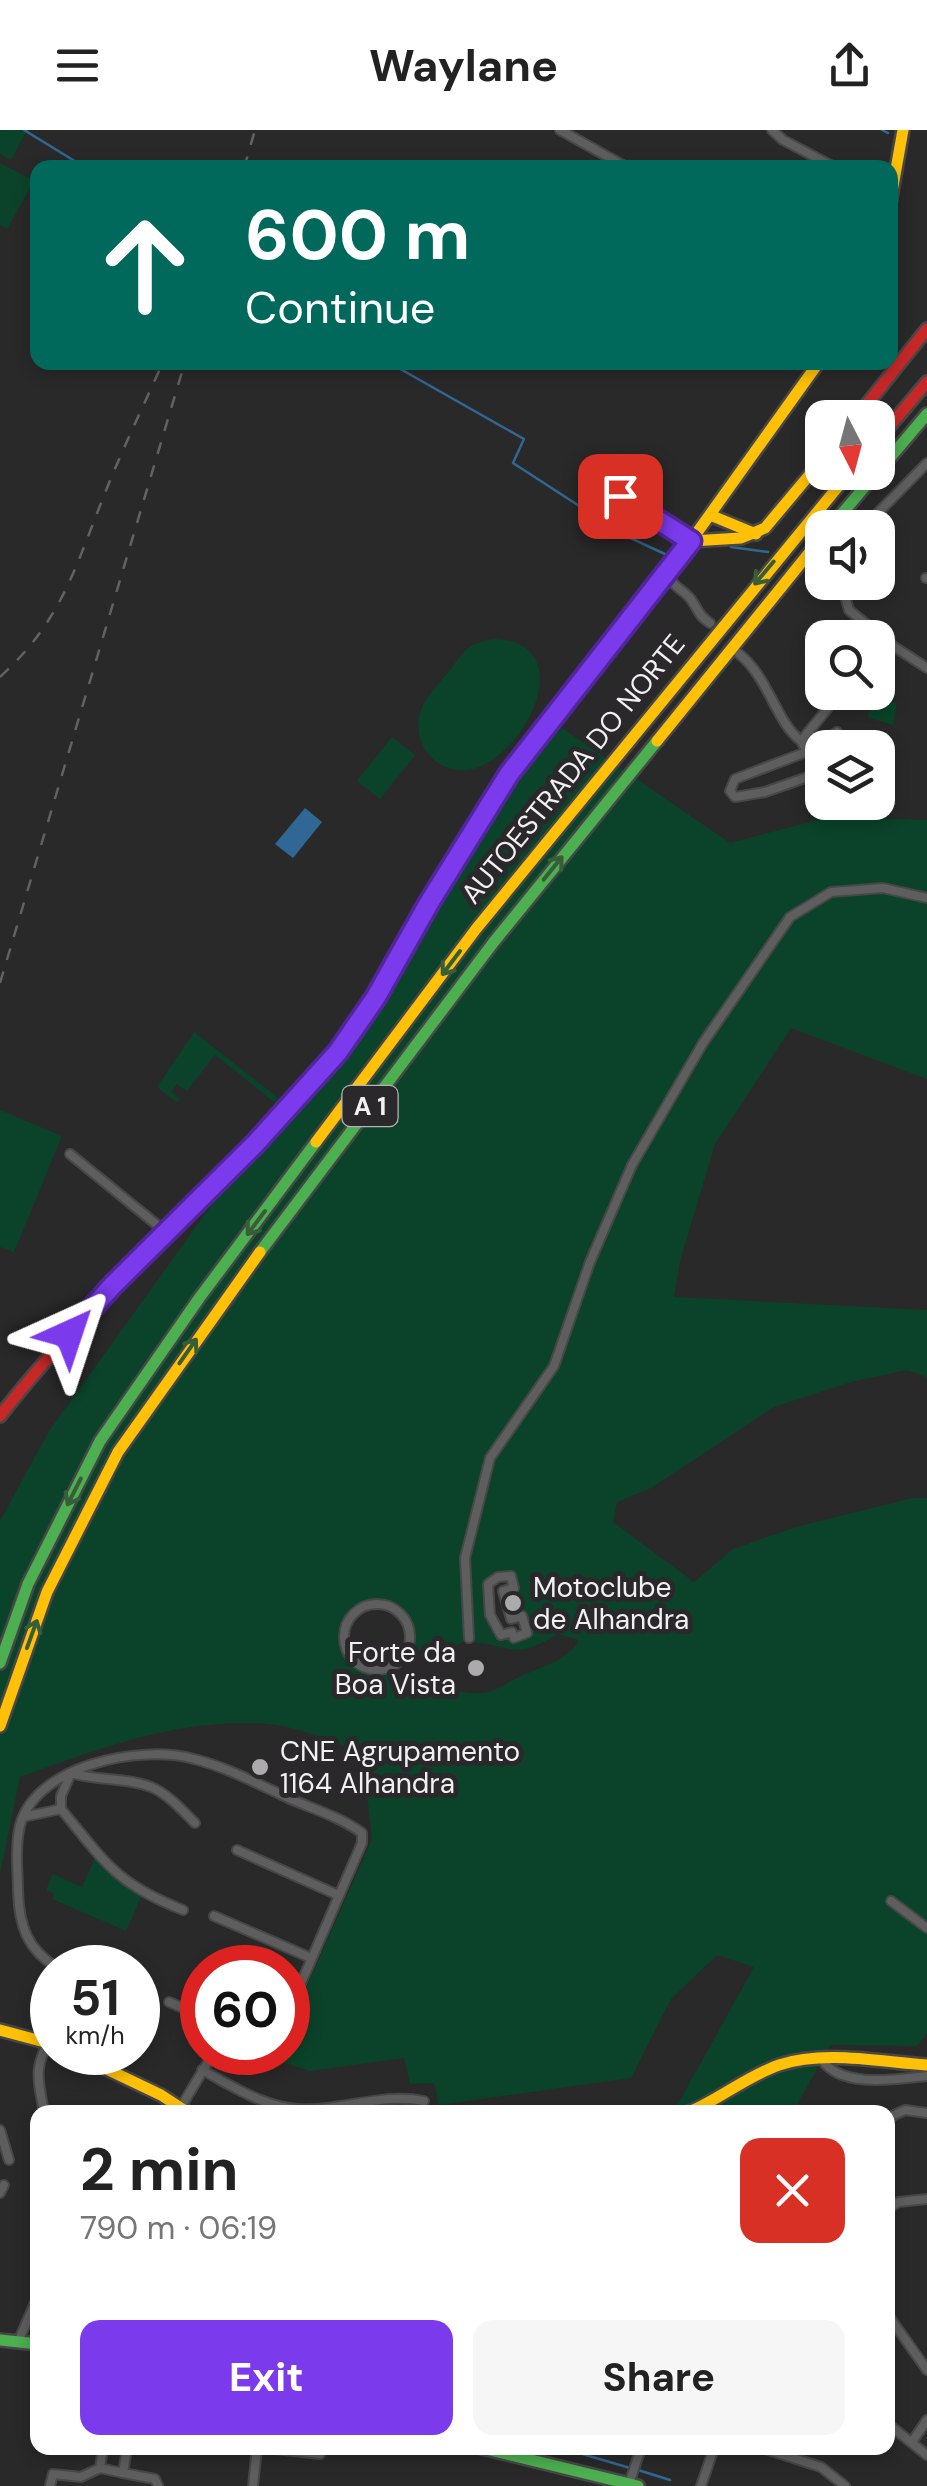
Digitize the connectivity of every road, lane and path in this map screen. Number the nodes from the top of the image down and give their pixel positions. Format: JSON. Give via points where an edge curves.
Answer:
{"nodes":[{"id":1,"x":560,"y":130,"type":"edge"},
{"id":2,"x":772,"y":130,"type":"edge"},
{"id":3,"x":903,"y":130,"type":"edge"},
{"id":4,"x":614,"y":160,"type":"edge"},
{"id":5,"x":821,"y":160,"type":"edge"},
{"id":6,"x":898,"y":160,"type":"edge"},
{"id":7,"x":927,"y":328,"type":"edge"},
{"id":8,"x":898,"y":365,"type":"edge"},
{"id":9,"x":813,"y":370,"type":"edge"},
{"id":10,"x":894,"y":370,"type":"edge"},
{"id":11,"x":927,"y":382,"type":"edge"},
{"id":12,"x":870,"y":400,"type":"edge"},
{"id":13,"x":927,"y":414,"type":"edge"},
{"id":14,"x":895,"y":420,"type":"edge"},
{"id":15,"x":895,"y":452,"type":"edge"},
{"id":16,"x":927,"y":463,"type":"edge"},
{"id":17,"x":805,"y":480,"type":"edge"},
{"id":18,"x":835,"y":490,"type":"edge"},
{"id":19,"x":863,"y":490,"type":"edge"},
{"id":20,"x":620,"y":496,"type":"dead end"},
{"id":21,"x":720,"y":503,"type":"junction"},
{"id":22,"x":845,"y":510,"type":"edge"},
{"id":23,"x":881,"y":510,"type":"edge"},
{"id":24,"x":710,"y":515,"type":"junction"},
{"id":25,"x":724,"y":518,"type":"junction"},
{"id":26,"x":756,"y":534,"type":"junction"},
{"id":27,"x":730,"y":538,"type":"junction"},
{"id":28,"x":691,"y":541,"type":"junction"},
{"id":29,"x":805,"y":558,"type":"edge"},
{"id":30,"x":667,"y":572,"type":"junction"},
{"id":31,"x":846,"y":600,"type":"edge"},
{"id":32,"x":861,"y":620,"type":"edge"},
{"id":33,"x":710,"y":622,"type":"dead end"},
{"id":34,"x":895,"y":647,"type":"edge"},
{"id":35,"x":738,"y":652,"type":"dead end"},
{"id":36,"x":927,"y":668,"type":"edge"},
{"id":37,"x":826,"y":710,"type":"edge"},
{"id":38,"x":801,"y":741,"type":"junction"},
{"id":39,"x":805,"y":746,"type":"edge"},
{"id":40,"x":805,"y":753,"type":"edge"},
{"id":41,"x":805,"y":778,"type":"edge"},
{"id":42,"x":927,"y":898,"type":"edge"},
{"id":43,"x":70,"y":1154,"type":"dead end"},
{"id":44,"x":168,"y":1233,"type":"junction"},
{"id":45,"x":1,"y":1413,"type":"edge"},
{"id":46,"x":514,"y":1588,"type":"joint"},
{"id":47,"x":470,"y":1638,"type":"dead end"},
{"id":48,"x":401,"y":1659,"type":"joint"},
{"id":49,"x":0,"y":1663,"type":"edge"},
{"id":50,"x":0,"y":1726,"type":"edge"},
{"id":51,"x":71,"y":1773,"type":"junction"},
{"id":52,"x":61,"y":1808,"type":"junction"},
{"id":53,"x":23,"y":1817,"type":"junction"},
{"id":54,"x":196,"y":1822,"type":"dead end"},
{"id":55,"x":237,"y":1850,"type":"dead end"},
{"id":56,"x":338,"y":1896,"type":"junction"},
{"id":57,"x":892,"y":1901,"type":"dead end"},
{"id":58,"x":183,"y":1910,"type":"dead end"},
{"id":59,"x":214,"y":1916,"type":"dead end"},
{"id":60,"x":927,"y":1928,"type":"edge"},
{"id":61,"x":31,"y":1945,"type":"edge"},
{"id":62,"x":312,"y":1958,"type":"junction"},
{"id":63,"x":310,"y":1962,"type":"edge"},
{"id":64,"x":169,"y":2002,"type":"dead end"},
{"id":65,"x":180,"y":2007,"type":"edge"},
{"id":66,"x":0,"y":2030,"type":"edge"},
{"id":67,"x":30,"y":2036,"type":"edge"},
{"id":68,"x":822,"y":2060,"type":"junction"},
{"id":69,"x":927,"y":2065,"type":"edge"},
{"id":70,"x":38,"y":2075,"type":"edge"},
{"id":71,"x":121,"y":2075,"type":"edge"},
{"id":72,"x":200,"y":2075,"type":"edge"},
{"id":73,"x":212,"y":2075,"type":"edge"},
{"id":74,"x":927,"y":2076,"type":"edge"},
{"id":75,"x":424,"y":2101,"type":"dead end"},
{"id":76,"x":43,"y":2105,"type":"edge"},
{"id":77,"x":177,"y":2105,"type":"edge"},
{"id":78,"x":186,"y":2105,"type":"edge"},
{"id":79,"x":277,"y":2105,"type":"edge"},
{"id":80,"x":347,"y":2105,"type":"edge"},
{"id":81,"x":703,"y":2105,"type":"edge"},
{"id":82,"x":927,"y":2113,"type":"edge"},
{"id":83,"x":895,"y":2115,"type":"edge"},
{"id":84,"x":0,"y":2130,"type":"edge"},
{"id":85,"x":9,"y":2160,"type":"dead end"},
{"id":86,"x":927,"y":2199,"type":"edge"},
{"id":87,"x":895,"y":2204,"type":"edge"},
{"id":88,"x":30,"y":2314,"type":"edge"},
{"id":89,"x":895,"y":2325,"type":"edge"},
{"id":90,"x":0,"y":2340,"type":"edge"},
{"id":91,"x":18,"y":2342,"type":"junction"},
{"id":92,"x":30,"y":2343,"type":"edge"},
{"id":93,"x":927,"y":2370,"type":"edge"},
{"id":94,"x":927,"y":2420,"type":"edge"},
{"id":95,"x":895,"y":2429,"type":"edge"},
{"id":96,"x":912,"y":2442,"type":"junction"},
{"id":97,"x":927,"y":2454,"type":"edge"},
{"id":98,"x":102,"y":2455,"type":"edge"},
{"id":99,"x":126,"y":2455,"type":"edge"},
{"id":100,"x":256,"y":2455,"type":"edge"},
{"id":101,"x":508,"y":2455,"type":"edge"},
{"id":102,"x":638,"y":2455,"type":"edge"},
{"id":103,"x":712,"y":2455,"type":"edge"},
{"id":104,"x":785,"y":2455,"type":"edge"},
{"id":105,"x":100,"y":2468,"type":"junction"},
{"id":106,"x":123,"y":2473,"type":"junction"},
{"id":107,"x":139,"y":2476,"type":"junction"},
{"id":108,"x":633,"y":2482,"type":"edge"},
{"id":109,"x":614,"y":2483,"type":"edge"},
{"id":110,"x":50,"y":2486,"type":"edge"},
{"id":111,"x":138,"y":2486,"type":"edge"},
{"id":112,"x":158,"y":2486,"type":"edge"},
{"id":113,"x":253,"y":2486,"type":"edge"},
{"id":114,"x":701,"y":2486,"type":"edge"},
{"id":115,"x":845,"y":2486,"type":"edge"}],
"edges":[{"from":1,"to":4,"type":"street"},
{"from":2,"to":5,"type":"street"},
{"from":3,"to":6,"type":"main road"},
{"from":7,"to":8,"type":"main road"},
{"from":9,"to":21,"type":"main road"},
{"from":10,"to":12,"type":"main road"},
{"from":11,"to":14,"type":"main road"},
{"from":13,"to":15,"type":"main road"},
{"from":16,"to":23,"type":"street"},
{"from":17,"to":26,"type":"main road"},
{"from":18,"to":49,"type":"main road","name":"AUTOESTRADA DO NORTE","number":"A 1","one_way":true,"via":[[476,930],[200,1298],[100,1442],[28,1584]]},
{"from":19,"to":22,"type":"main road"},
{"from":20,"to":28,"type":"street"},
{"from":21,"to":24,"type":"main road"},
{"from":21,"to":25,"type":"main road"},
{"from":24,"to":25,"type":"main road"},
{"from":24,"to":27,"type":"main road"},
{"from":24,"to":28,"type":"main road"},
{"from":25,"to":26,"type":"main road"},
{"from":26,"to":27,"type":"main road"},
{"from":27,"to":28,"type":"main road"},
{"from":28,"to":30,"type":"main road"},
{"from":50,"to":29,"type":"main road","name":"AUTOESTRADA DO NORTE","number":"A 1","one_way":true,"via":[[47,1592],[129,1436],[493,942]]},
{"from":30,"to":33,"type":"street","via":[[698,616]]},
{"from":30,"to":44,"type":"main road","via":[[509,774],[344,1044]]},
{"from":31,"to":32,"type":"street"},
{"from":34,"to":36,"type":"street"},
{"from":35,"to":38,"type":"street","via":[[757,670]]},
{"from":37,"to":38,"type":"street"},
{"from":38,"to":39,"type":"street"},
{"from":40,"to":41,"type":"street","via":[[730,786],[733,796]]},
{"from":42,"to":47,"type":"street","via":[[883,888],[831,892],[790,917],[703,1042],[632,1166],[554,1366],[490,1458],[465,1558]]},
{"from":43,"to":44,"type":"street"},
{"from":44,"to":45,"type":"main road","via":[[112,1286]]},
{"from":46,"to":46,"type":"street","via":[[512,1576],[488,1584],[490,1615],[501,1635],[512,1632],[514,1638],[527,1633],[522,1616],[511,1619],[504,1591]]},
{"from":48,"to":48,"type":"street","via":[[376,1669],[352,1658],[344,1634],[353,1614],[382,1604],[402,1615],[410,1637]]},
{"from":51,"to":52,"type":"street"},
{"from":51,"to":53,"type":"street","via":[[40,1792]]},
{"from":51,"to":54,"type":"street","via":[[155,1788]]},
{"from":51,"to":56,"type":"street","via":[[138,1755],[194,1758],[359,1830],[362,1844]]},
{"from":52,"to":53,"type":"street"},
{"from":52,"to":58,"type":"street","via":[[121,1880]]},
{"from":53,"to":61,"type":"street","via":[[20,1920]]},
{"from":55,"to":56,"type":"street"},
{"from":56,"to":62,"type":"street"},
{"from":57,"to":60,"type":"street"},
{"from":59,"to":62,"type":"street"},
{"from":62,"to":63,"type":"street"},
{"from":64,"to":65,"type":"street"},
{"from":66,"to":67,"type":"main road"},
{"from":68,"to":69,"type":"main road"},
{"from":68,"to":74,"type":"street","via":[[852,2078]]},
{"from":68,"to":81,"type":"main road","via":[[780,2065]]},
{"from":70,"to":76,"type":"street"},
{"from":71,"to":77,"type":"main road"},
{"from":72,"to":78,"type":"street"},
{"from":73,"to":79,"type":"street"},
{"from":75,"to":80,"type":"street","via":[[402,2096]]},
{"from":82,"to":83,"type":"street"},
{"from":84,"to":85,"type":"street"},
{"from":86,"to":87,"type":"street"},
{"from":88,"to":91,"type":"street"},
{"from":89,"to":93,"type":"street"},
{"from":90,"to":91,"type":"main road"},
{"from":91,"to":92,"type":"main road"},
{"from":94,"to":96,"type":"street"},
{"from":95,"to":96,"type":"street"},
{"from":96,"to":97,"type":"street"},
{"from":98,"to":105,"type":"street"},
{"from":99,"to":106,"type":"street"},
{"from":100,"to":113,"type":"street"},
{"from":101,"to":109,"type":"main road"},
{"from":102,"to":108,"type":"street"},
{"from":103,"to":114,"type":"street"},
{"from":104,"to":115,"type":"street","via":[[822,2466]]},
{"from":105,"to":106,"type":"street"},
{"from":105,"to":110,"type":"street","via":[[80,2477],[53,2474]]},
{"from":106,"to":107,"type":"street"},
{"from":107,"to":111,"type":"street"},
{"from":107,"to":112,"type":"street","via":[[157,2479]]},
{"from":108,"to":109,"type":"main road"}]}
